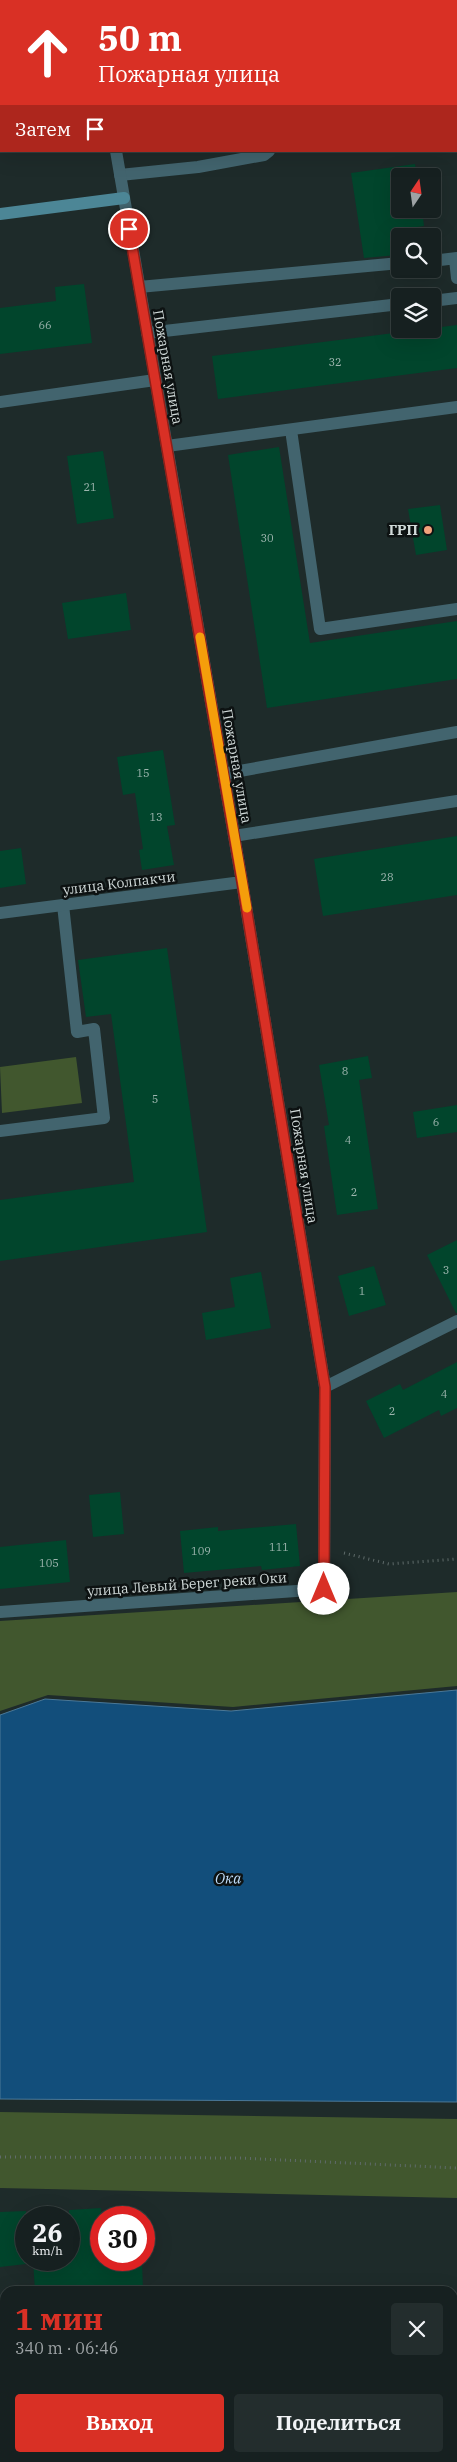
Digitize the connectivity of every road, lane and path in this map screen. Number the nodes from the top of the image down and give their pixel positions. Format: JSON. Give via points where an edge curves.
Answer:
{"nodes":[{"id":1,"x":116,"y":152,"type":"edge"},
{"id":2,"x":268,"y":152,"type":"edge"},
{"id":3,"x":120,"y":175,"type":"junction"},
{"id":4,"x":124,"y":198,"type":"junction"},
{"id":5,"x":0,"y":214,"type":"edge"},
{"id":6,"x":456,"y":258,"type":"edge"},
{"id":7,"x":441,"y":259,"type":"edge"},
{"id":8,"x":391,"y":265,"type":"edge"},
{"id":9,"x":457,"y":278,"type":"edge"},
{"id":10,"x":139,"y":287,"type":"junction"},
{"id":11,"x":457,"y":298,"type":"edge"},
{"id":12,"x":441,"y":300,"type":"edge"},
{"id":13,"x":391,"y":305,"type":"edge"},
{"id":14,"x":147,"y":333,"type":"junction"},
{"id":15,"x":155,"y":380,"type":"junction"},
{"id":16,"x":0,"y":402,"type":"edge"},
{"id":17,"x":457,"y":407,"type":"edge"},
{"id":18,"x":291,"y":430,"type":"junction"},
{"id":19,"x":167,"y":446,"type":"junction"},
{"id":20,"x":457,"y":609,"type":"edge"},
{"id":21,"x":457,"y":732,"type":"edge"},
{"id":22,"x":223,"y":774,"type":"junction"},
{"id":23,"x":457,"y":801,"type":"edge"},
{"id":24,"x":234,"y":836,"type":"junction"},
{"id":25,"x":242,"y":882,"type":"junction"},
{"id":26,"x":63,"y":905,"type":"junction"},
{"id":27,"x":0,"y":914,"type":"edge"},
{"id":28,"x":0,"y":1132,"type":"edge"},
{"id":29,"x":457,"y":1321,"type":"edge"},
{"id":30,"x":325,"y":1387,"type":"junction"},
{"id":31,"x":324,"y":1548,"type":"junction"},
{"id":32,"x":457,"y":1560,"type":"edge"},
{"id":33,"x":0,"y":1612,"type":"edge"},
{"id":34,"x":0,"y":2158,"type":"edge"},
{"id":35,"x":457,"y":2168,"type":"edge"}],
"edges":[{"from":1,"to":3,"type":"street","name":"Пожарная улица"},
{"from":2,"to":3,"type":"street","via":[[198,167]]},
{"from":3,"to":4,"type":"street","name":"Пожарная улица"},
{"from":4,"to":5,"type":"street"},
{"from":4,"to":10,"type":"street","name":"Пожарная улица"},
{"from":6,"to":7,"type":"street"},
{"from":6,"to":9,"type":"street"},
{"from":8,"to":10,"type":"street"},
{"from":10,"to":14,"type":"street","name":"Пожарная улица"},
{"from":11,"to":12,"type":"street"},
{"from":13,"to":14,"type":"street"},
{"from":14,"to":15,"type":"street","name":"Пожарная улица"},
{"from":15,"to":16,"type":"street"},
{"from":15,"to":19,"type":"street","name":"Пожарная улица"},
{"from":17,"to":18,"type":"street"},
{"from":18,"to":19,"type":"street"},
{"from":18,"to":20,"type":"street","via":[[320,629]]},
{"from":19,"to":22,"type":"street","name":"Пожарная улица"},
{"from":21,"to":22,"type":"street"},
{"from":22,"to":24,"type":"street","name":"Пожарная улица"},
{"from":23,"to":24,"type":"street"},
{"from":24,"to":25,"type":"street","name":"Пожарная улица"},
{"from":25,"to":26,"type":"street","name":"улица Колпакчи"},
{"from":25,"to":30,"type":"street","name":"Пожарная улица"},
{"from":26,"to":27,"type":"street","name":"улица Колпакчи"},
{"from":26,"to":28,"type":"street","via":[[77,1032],[94,1029],[104,1118]]},
{"from":29,"to":30,"type":"street"},
{"from":30,"to":31,"type":"street","name":"улица Левый Берег реки Оки"},
{"from":31,"to":32,"type":"path","via":[[389,1564]]},
{"from":31,"to":33,"type":"street","name":"улица Левый Берег реки Оки","via":[[324,1589]]},
{"from":34,"to":35,"type":"path","via":[[238,2158]]}]}
